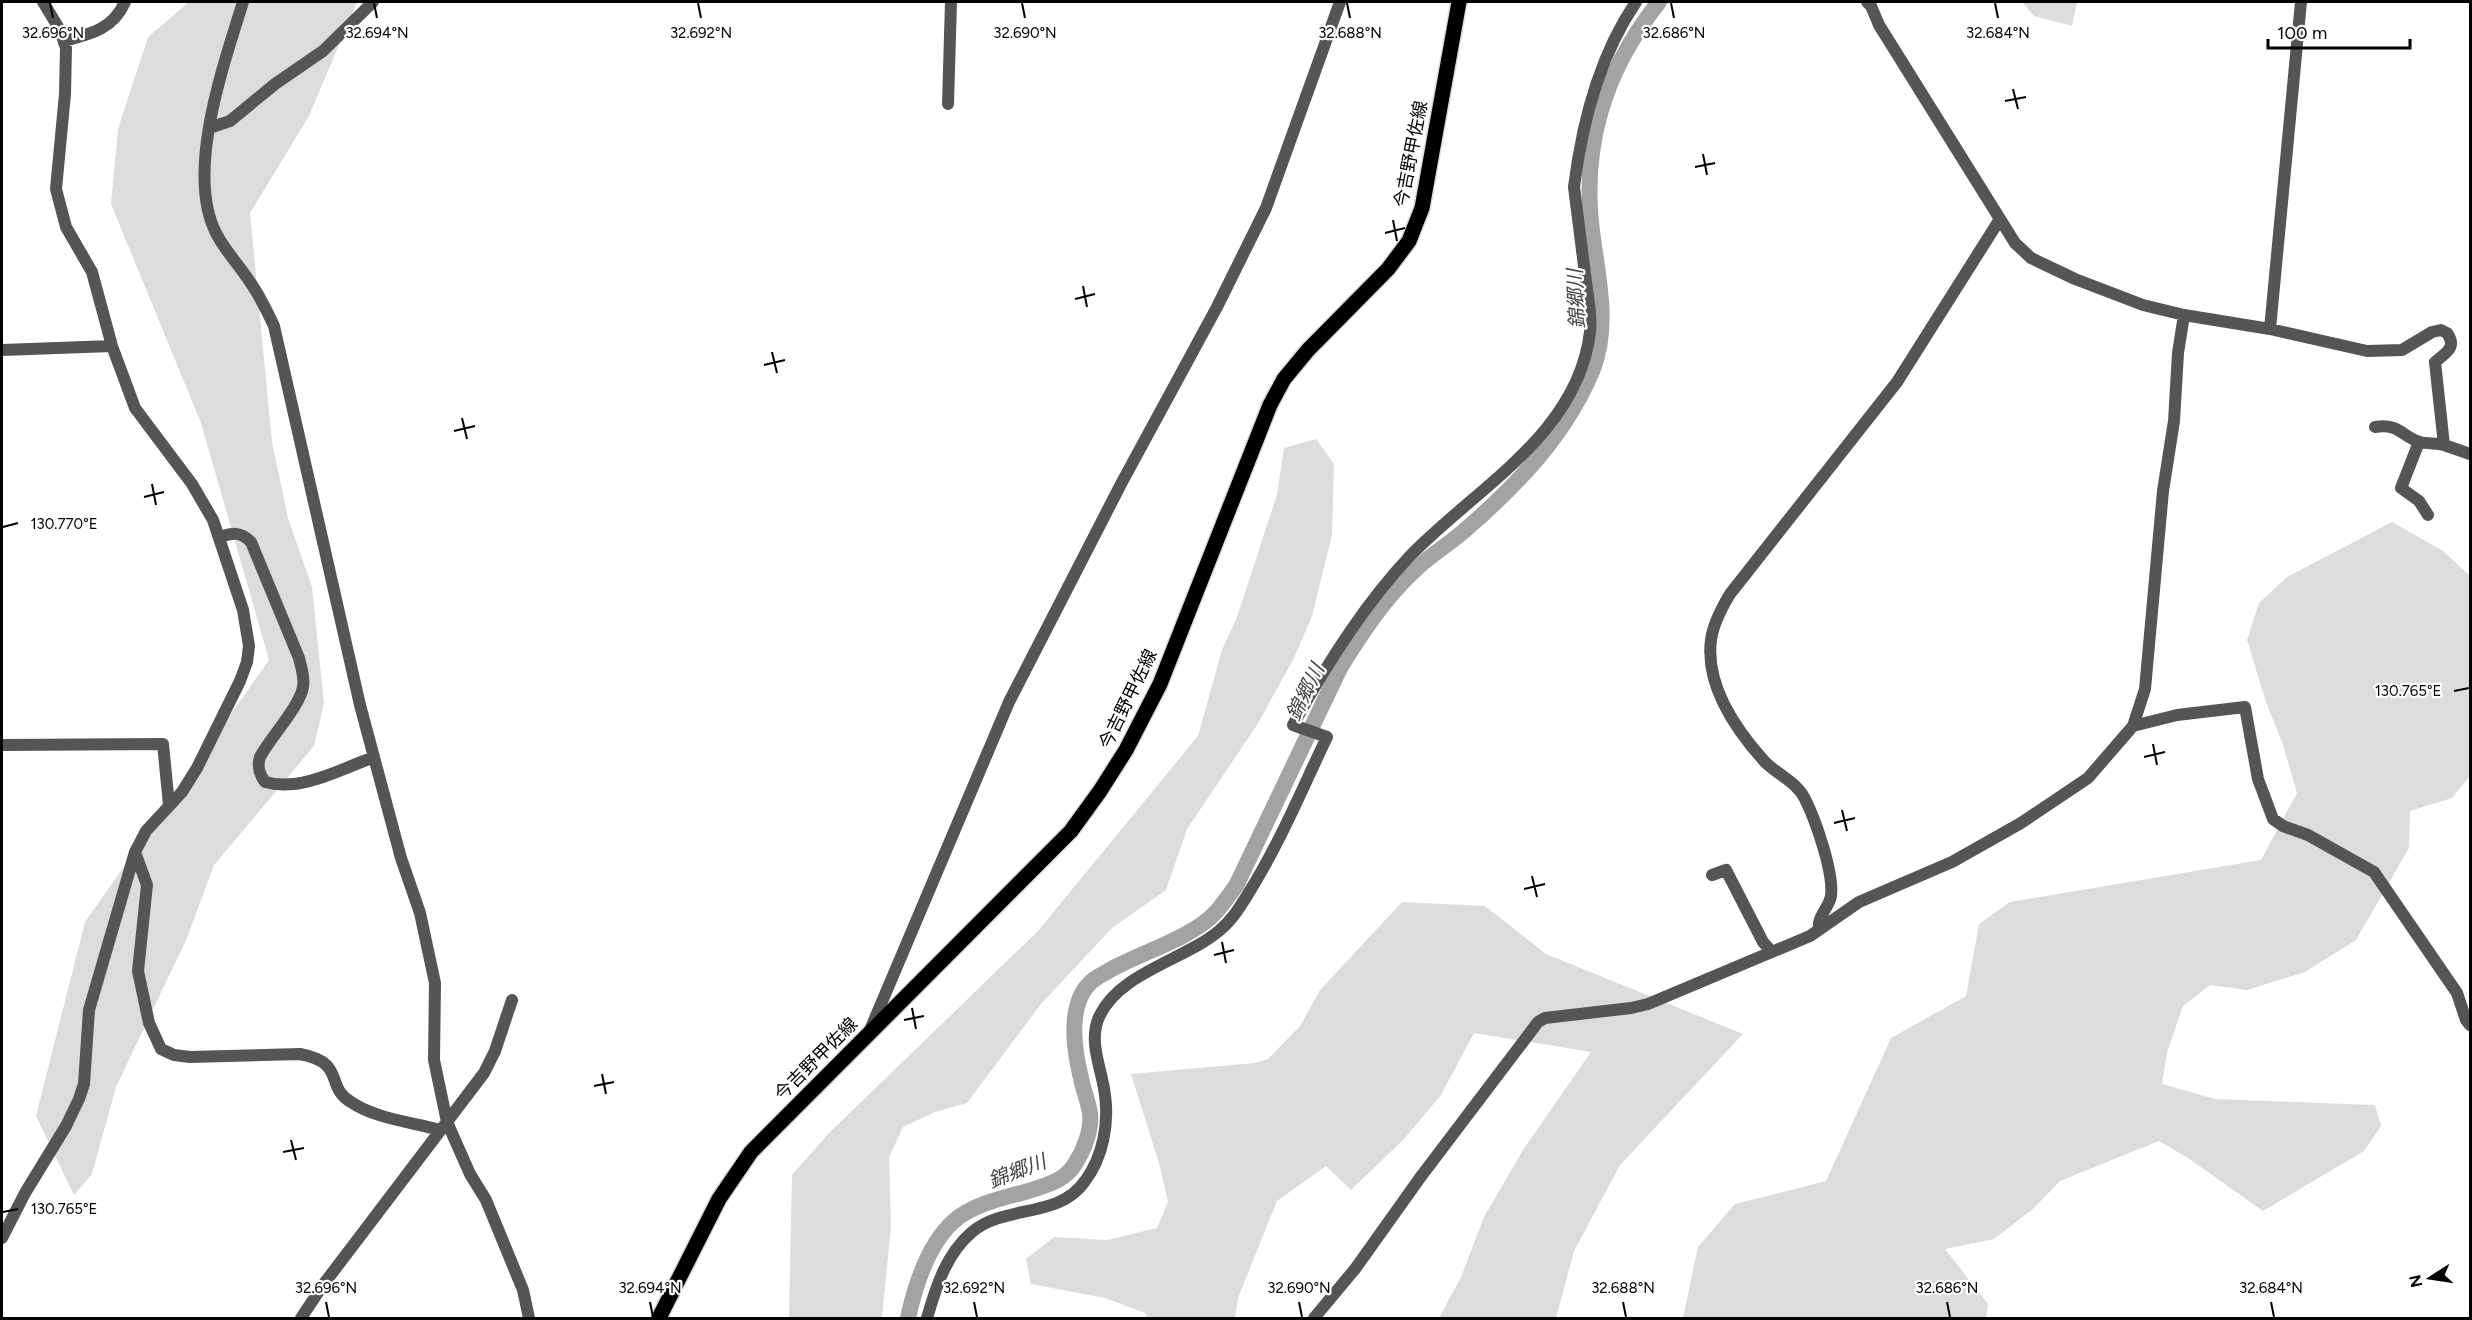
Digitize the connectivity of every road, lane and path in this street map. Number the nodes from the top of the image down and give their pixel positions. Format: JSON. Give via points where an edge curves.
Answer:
{"nodes":[{"id":1,"x":43,"y":2,"type":"edge"},
{"id":2,"x":125,"y":2,"type":"edge"},
{"id":3,"x":243,"y":2,"type":"edge"},
{"id":4,"x":373,"y":2,"type":"edge"},
{"id":5,"x":951,"y":2,"type":"edge"},
{"id":6,"x":1340,"y":2,"type":"edge"},
{"id":7,"x":1459,"y":2,"type":"edge"},
{"id":8,"x":1636,"y":2,"type":"edge"},
{"id":9,"x":1867,"y":2,"type":"edge"},
{"id":10,"x":2301,"y":2,"type":"edge"},
{"id":11,"x":64,"y":41,"type":"junction"},
{"id":12,"x":948,"y":104,"type":"dead end"},
{"id":13,"x":209,"y":128,"type":"junction"},
{"id":14,"x":2000,"y":219,"type":"junction"},
{"id":15,"x":2184,"y":315,"type":"junction"},
{"id":16,"x":2270,"y":329,"type":"junction"},
{"id":17,"x":112,"y":346,"type":"junction"},
{"id":18,"x":2,"y":350,"type":"edge"},
{"id":19,"x":2375,"y":427,"type":"dead end"},
{"id":20,"x":2419,"y":442,"type":"junction"},
{"id":21,"x":2444,"y":445,"type":"junction"},
{"id":22,"x":2470,"y":454,"type":"edge"},
{"id":23,"x":2428,"y":515,"type":"dead end"},
{"id":24,"x":219,"y":537,"type":"junction"},
{"id":25,"x":2133,"y":726,"type":"junction"},
{"id":26,"x":2,"y":745,"type":"edge"},
{"id":27,"x":374,"y":757,"type":"junction"},
{"id":28,"x":169,"y":805,"type":"junction"},
{"id":29,"x":135,"y":852,"type":"junction"},
{"id":30,"x":1712,"y":875,"type":"dead end"},
{"id":31,"x":1819,"y":929,"type":"junction"},
{"id":32,"x":1772,"y":952,"type":"junction"},
{"id":33,"x":512,"y":999,"type":"dead end"},
{"id":34,"x":2470,"y":1025,"type":"edge"},
{"id":35,"x":868,"y":1034,"type":"junction"},
{"id":36,"x":444,"y":1126,"type":"junction"},
{"id":37,"x":2,"y":1238,"type":"edge"},
{"id":38,"x":301,"y":1318,"type":"edge"},
{"id":39,"x":529,"y":1318,"type":"edge"},
{"id":40,"x":659,"y":1318,"type":"edge"},
{"id":41,"x":927,"y":1318,"type":"edge"},
{"id":42,"x":1314,"y":1318,"type":"edge"}],
"edges":[{"from":1,"to":11,"type":"street"},
{"from":2,"to":11,"type":"street","via":[[120,14],[106,26]]},
{"from":3,"to":13,"type":"street"},
{"from":4,"to":13,"type":"street","via":[[323,51],[230,121]]},
{"from":5,"to":12,"type":"street"},
{"from":6,"to":35,"type":"street","via":[[1266,208],[1009,702]]},
{"from":7,"to":35,"type":"main road","name":"今吉野甲佐線","via":[[1422,208],[1409,241],[1388,269],[1284,379],[1266,415],[1160,684],[1126,750],[1071,831]]},
{"from":8,"to":41,"type":"street","via":[[1618,29],[1599,72],[1575,172],[1590,332],[1567,399],[1542,436],[1394,574],[1318,680],[1293,725],[1327,737],[1263,871],[1234,915],[1221,930],[1195,948],[1127,984],[1099,1016],[1094,1035],[1105,1096],[1105,1132],[1098,1158],[1085,1182],[1070,1198],[987,1222],[972,1231],[953,1252],[938,1281]]},
{"from":9,"to":14,"type":"street"},
{"from":10,"to":16,"type":"street"},
{"from":11,"to":17,"type":"street","via":[[65,94],[56,189],[66,227],[92,272]]},
{"from":13,"to":27,"type":"street","via":[[203,177],[206,204],[216,234],[251,282],[274,327]]},
{"from":14,"to":15,"type":"street","via":[[2015,243],[2031,258],[2100,290]]},
{"from":14,"to":31,"type":"street","via":[[1897,382],[1730,594],[1710,641],[1716,688],[1725,708],[1766,763],[1800,793],[1820,837],[1831,892]]},
{"from":15,"to":16,"type":"street"},
{"from":15,"to":25,"type":"street","via":[[2145,689]]},
{"from":16,"to":21,"type":"street","via":[[2384,352],[2402,350],[2432,332],[2447,333],[2451,349],[2435,362]]},
{"from":17,"to":18,"type":"street"},
{"from":17,"to":24,"type":"street","via":[[135,408],[192,484]]},
{"from":19,"to":20,"type":"street","via":[[2401,430]]},
{"from":20,"to":21,"type":"street"},
{"from":20,"to":23,"type":"street","via":[[2401,488],[2419,501]]},
{"from":21,"to":22,"type":"street"},
{"from":24,"to":27,"type":"street","via":[[236,532],[250,542],[303,674],[299,698],[260,757],[260,775],[265,782],[289,785]]},
{"from":24,"to":28,"type":"street","via":[[243,610],[249,645],[247,663],[197,768]]},
{"from":25,"to":31,"type":"street","via":[[2088,778],[2062,798],[1952,862],[1858,902]]},
{"from":25,"to":34,"type":"street","via":[[2177,715],[2245,707],[2258,779],[2273,819],[2374,872],[2457,993]]},
{"from":26,"to":28,"type":"street","via":[[163,744]]},
{"from":27,"to":36,"type":"street","via":[[420,913],[435,983],[434,1060]]},
{"from":28,"to":29,"type":"street","via":[[146,831]]},
{"from":29,"to":36,"type":"street","via":[[147,885],[138,971],[149,1023],[161,1049],[190,1057],[318,1057],[333,1072],[348,1101],[365,1110]]},
{"from":29,"to":37,"type":"street","via":[[89,1010],[84,1084],[79,1099]]},
{"from":30,"to":32,"type":"street","via":[[1726,870]]},
{"from":31,"to":32,"type":"street"},
{"from":32,"to":42,"type":"street","via":[[1648,1004],[1538,1022]]},
{"from":33,"to":36,"type":"street","via":[[484,1073]]},
{"from":35,"to":40,"type":"main road","name":"今吉野甲佐線","via":[[751,1152],[719,1200]]},
{"from":36,"to":38,"type":"street"},
{"from":36,"to":39,"type":"street","via":[[486,1200],[523,1290]]}]}
